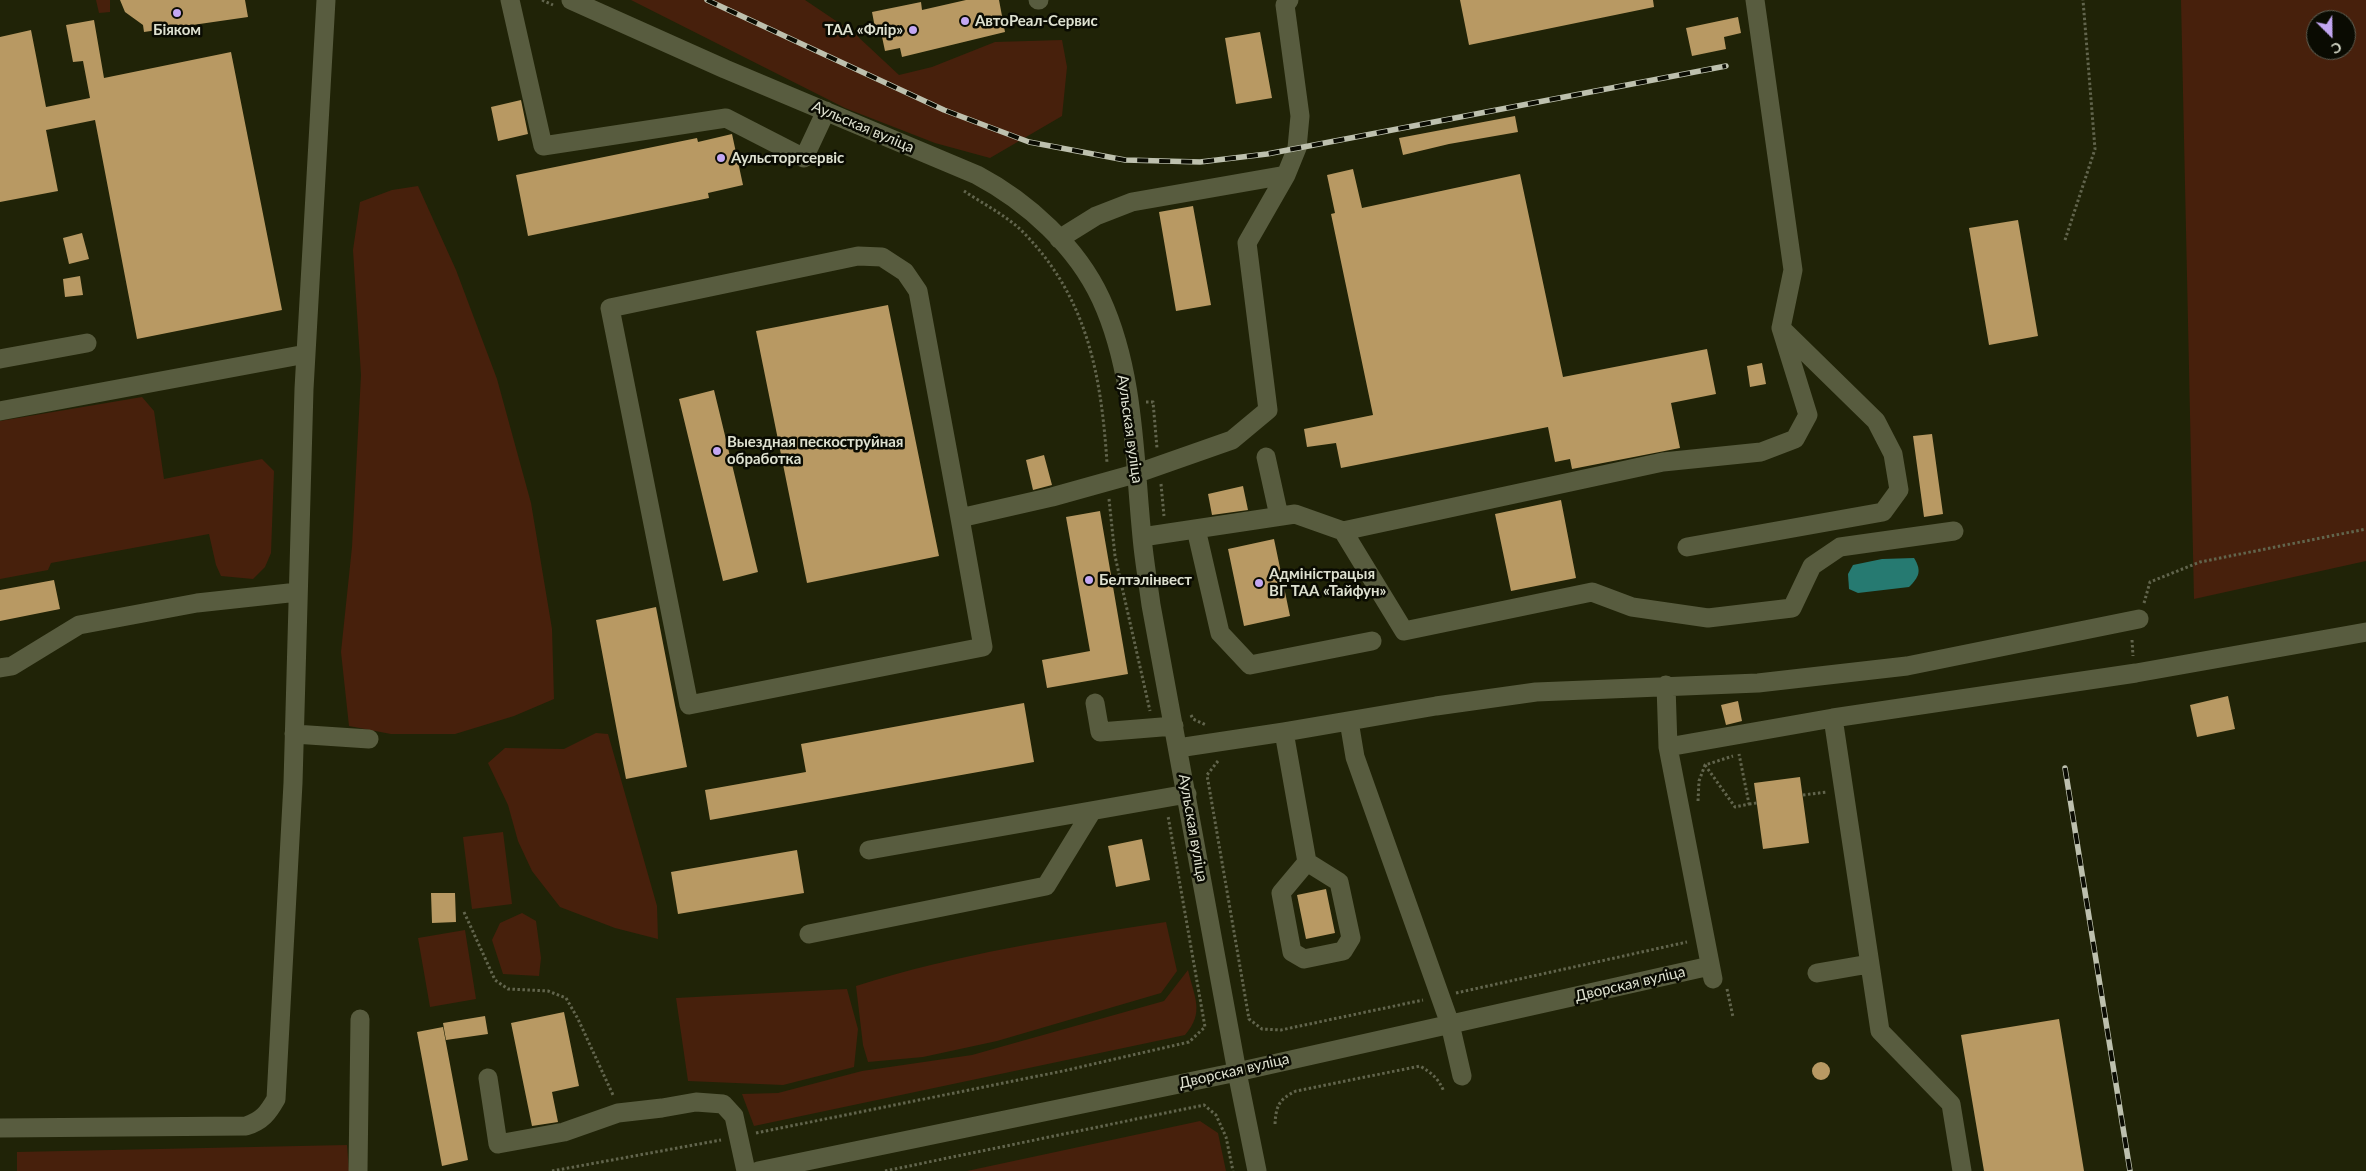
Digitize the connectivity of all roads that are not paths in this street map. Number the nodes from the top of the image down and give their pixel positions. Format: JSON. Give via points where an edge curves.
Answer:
{"nodes":[{"id":1,"x":326,"y":0,"type":"edge"},
{"id":2,"x":510,"y":0,"type":"edge"},
{"id":3,"x":1289,"y":0,"type":"edge"},
{"id":4,"x":1755,"y":0,"type":"edge"},
{"id":5,"x":565,"y":4,"type":"edge"},
{"id":6,"x":826,"y":111,"type":"junction"},
{"id":7,"x":1286,"y":175,"type":"junction"},
{"id":8,"x":1059,"y":239,"type":"junction"},
{"id":9,"x":1781,"y":328,"type":"junction"},
{"id":10,"x":87,"y":343,"type":"dead end"},
{"id":11,"x":306,"y":354,"type":"junction"},
{"id":12,"x":0,"y":359,"type":"edge"},
{"id":13,"x":0,"y":411,"type":"edge"},
{"id":14,"x":1266,"y":457,"type":"dead end"},
{"id":15,"x":1138,"y":473,"type":"junction"},
{"id":16,"x":1278,"y":516,"type":"junction"},
{"id":17,"x":960,"y":518,"type":"junction"},
{"id":18,"x":1196,"y":529,"type":"junction"},
{"id":19,"x":1343,"y":531,"type":"junction"},
{"id":20,"x":1954,"y":531,"type":"dead end"},
{"id":21,"x":1142,"y":537,"type":"junction"},
{"id":22,"x":1687,"y":547,"type":"dead end"},
{"id":23,"x":298,"y":592,"type":"junction"},
{"id":24,"x":2139,"y":619,"type":"road end"},
{"id":25,"x":2366,"y":632,"type":"edge"},
{"id":26,"x":1372,"y":642,"type":"dead end"},
{"id":27,"x":0,"y":668,"type":"edge"},
{"id":28,"x":1666,"y":685,"type":"junction"},
{"id":29,"x":1095,"y":703,"type":"dead end"},
{"id":30,"x":1833,"y":718,"type":"junction"},
{"id":31,"x":1349,"y":721,"type":"junction"},
{"id":32,"x":1174,"y":726,"type":"junction"},
{"id":33,"x":1284,"y":732,"type":"junction"},
{"id":34,"x":294,"y":734,"type":"junction"},
{"id":35,"x":369,"y":739,"type":"dead end"},
{"id":36,"x":1668,"y":747,"type":"junction"},
{"id":37,"x":1178,"y":748,"type":"junction"},
{"id":38,"x":1186,"y":794,"type":"junction"},
{"id":39,"x":1092,"y":811,"type":"junction"},
{"id":40,"x":869,"y":850,"type":"dead end"},
{"id":41,"x":1307,"y":862,"type":"junction"},
{"id":42,"x":809,"y":934,"type":"dead end"},
{"id":43,"x":1869,"y":964,"type":"junction"},
{"id":44,"x":1817,"y":973,"type":"dead end"},
{"id":45,"x":360,"y":1019,"type":"dead end"},
{"id":46,"x":1450,"y":1024,"type":"junction"},
{"id":47,"x":1237,"y":1072,"type":"junction"},
{"id":48,"x":1462,"y":1076,"type":"dead end"},
{"id":49,"x":488,"y":1078,"type":"dead end"},
{"id":50,"x":0,"y":1128,"type":"edge"},
{"id":51,"x":358,"y":1171,"type":"edge"},
{"id":52,"x":746,"y":1171,"type":"edge"},
{"id":53,"x":758,"y":1171,"type":"edge"},
{"id":54,"x":1257,"y":1171,"type":"edge"},
{"id":55,"x":1962,"y":1171,"type":"edge"}],
"edges":[{"from":1,"to":11,"type":"street"},
{"from":2,"to":6,"type":"street","via":[[543,146],[726,118],[804,158]]},
{"from":3,"to":7,"type":"street","via":[[1285,5],[1300,116],[1297,148]]},
{"from":4,"to":9,"type":"street","via":[[1793,270]]},
{"from":5,"to":6,"type":"street","name":"Аульская вуліца"},
{"from":6,"to":8,"type":"street","name":"Аульская вуліца","via":[[977,175],[1000,188]]},
{"from":7,"to":8,"type":"street","via":[[1132,202],[1096,216]]},
{"from":7,"to":15,"type":"street","via":[[1247,243],[1268,410],[1232,440]]},
{"from":8,"to":15,"type":"street","name":"Аульская вуліца","via":[[1074,255],[1101,299],[1118,346]]},
{"from":9,"to":19,"type":"street","via":[[1808,415],[1795,439],[1761,452],[1663,462]]},
{"from":9,"to":22,"type":"street","via":[[1876,421],[1893,454],[1899,490],[1883,512]]},
{"from":10,"to":12,"type":"street"},
{"from":11,"to":13,"type":"street"},
{"from":11,"to":23,"type":"street"},
{"from":14,"to":16,"type":"street"},
{"from":15,"to":17,"type":"street"},
{"from":15,"to":21,"type":"street","name":"Аульская вуліца"},
{"from":16,"to":18,"type":"street"},
{"from":16,"to":19,"type":"street","via":[[1294,514]]},
{"from":17,"to":17,"type":"street","via":[[918,291],[905,272],[882,257],[858,256],[610,308],[689,704],[983,647]]},
{"from":18,"to":21,"type":"street"},
{"from":18,"to":26,"type":"street","via":[[1220,633],[1250,665]]},
{"from":19,"to":20,"type":"street","via":[[1404,631],[1592,592],[1632,607],[1708,618],[1792,608],[1812,566],[1840,548]]},
{"from":21,"to":32,"type":"street","name":"Аульская вуліца"},
{"from":23,"to":27,"type":"street","via":[[197,603],[79,625],[12,666]]},
{"from":23,"to":34,"type":"street"},
{"from":24,"to":28,"type":"street","via":[[1907,666],[1758,683]]},
{"from":25,"to":30,"type":"street","via":[[2136,674]]},
{"from":28,"to":31,"type":"street","via":[[1536,692]]},
{"from":28,"to":36,"type":"street"},
{"from":29,"to":32,"type":"street","via":[[1100,732]]},
{"from":30,"to":36,"type":"street"},
{"from":30,"to":43,"type":"street"},
{"from":31,"to":33,"type":"street"},
{"from":31,"to":46,"type":"street","via":[[1355,757]]},
{"from":32,"to":37,"type":"street","name":"Аульская вуліца"},
{"from":33,"to":37,"type":"street"},
{"from":33,"to":41,"type":"street"},
{"from":34,"to":35,"type":"street"},
{"from":34,"to":50,"type":"street","via":[[276,1099],[269,1112],[258,1122],[246,1126]]},
{"from":36,"to":46,"type":"street","name":"Дворская вуліца","via":[[1704,938],[1716,975]]},
{"from":37,"to":38,"type":"street","name":"Аульская вуліца"},
{"from":38,"to":39,"type":"street"},
{"from":38,"to":47,"type":"street","name":"Аульская вуліца"},
{"from":39,"to":40,"type":"street"},
{"from":39,"to":42,"type":"street","via":[[1046,886]]},
{"from":41,"to":41,"type":"street","via":[[1339,882],[1351,938],[1343,950],[1304,959],[1292,952],[1281,893]]},
{"from":43,"to":44,"type":"street"},
{"from":43,"to":55,"type":"street","via":[[1880,1031],[1951,1104]]},
{"from":45,"to":51,"type":"street"},
{"from":46,"to":47,"type":"street","name":"Дворская вуліца"},
{"from":46,"to":48,"type":"street"},
{"from":47,"to":53,"type":"street","name":"Дворская вуліца"},
{"from":47,"to":54,"type":"street","name":"Аульская вуліца"},
{"from":49,"to":52,"type":"street","via":[[498,1144],[564,1132],[618,1113],[696,1102],[723,1104],[734,1116]]}]}
